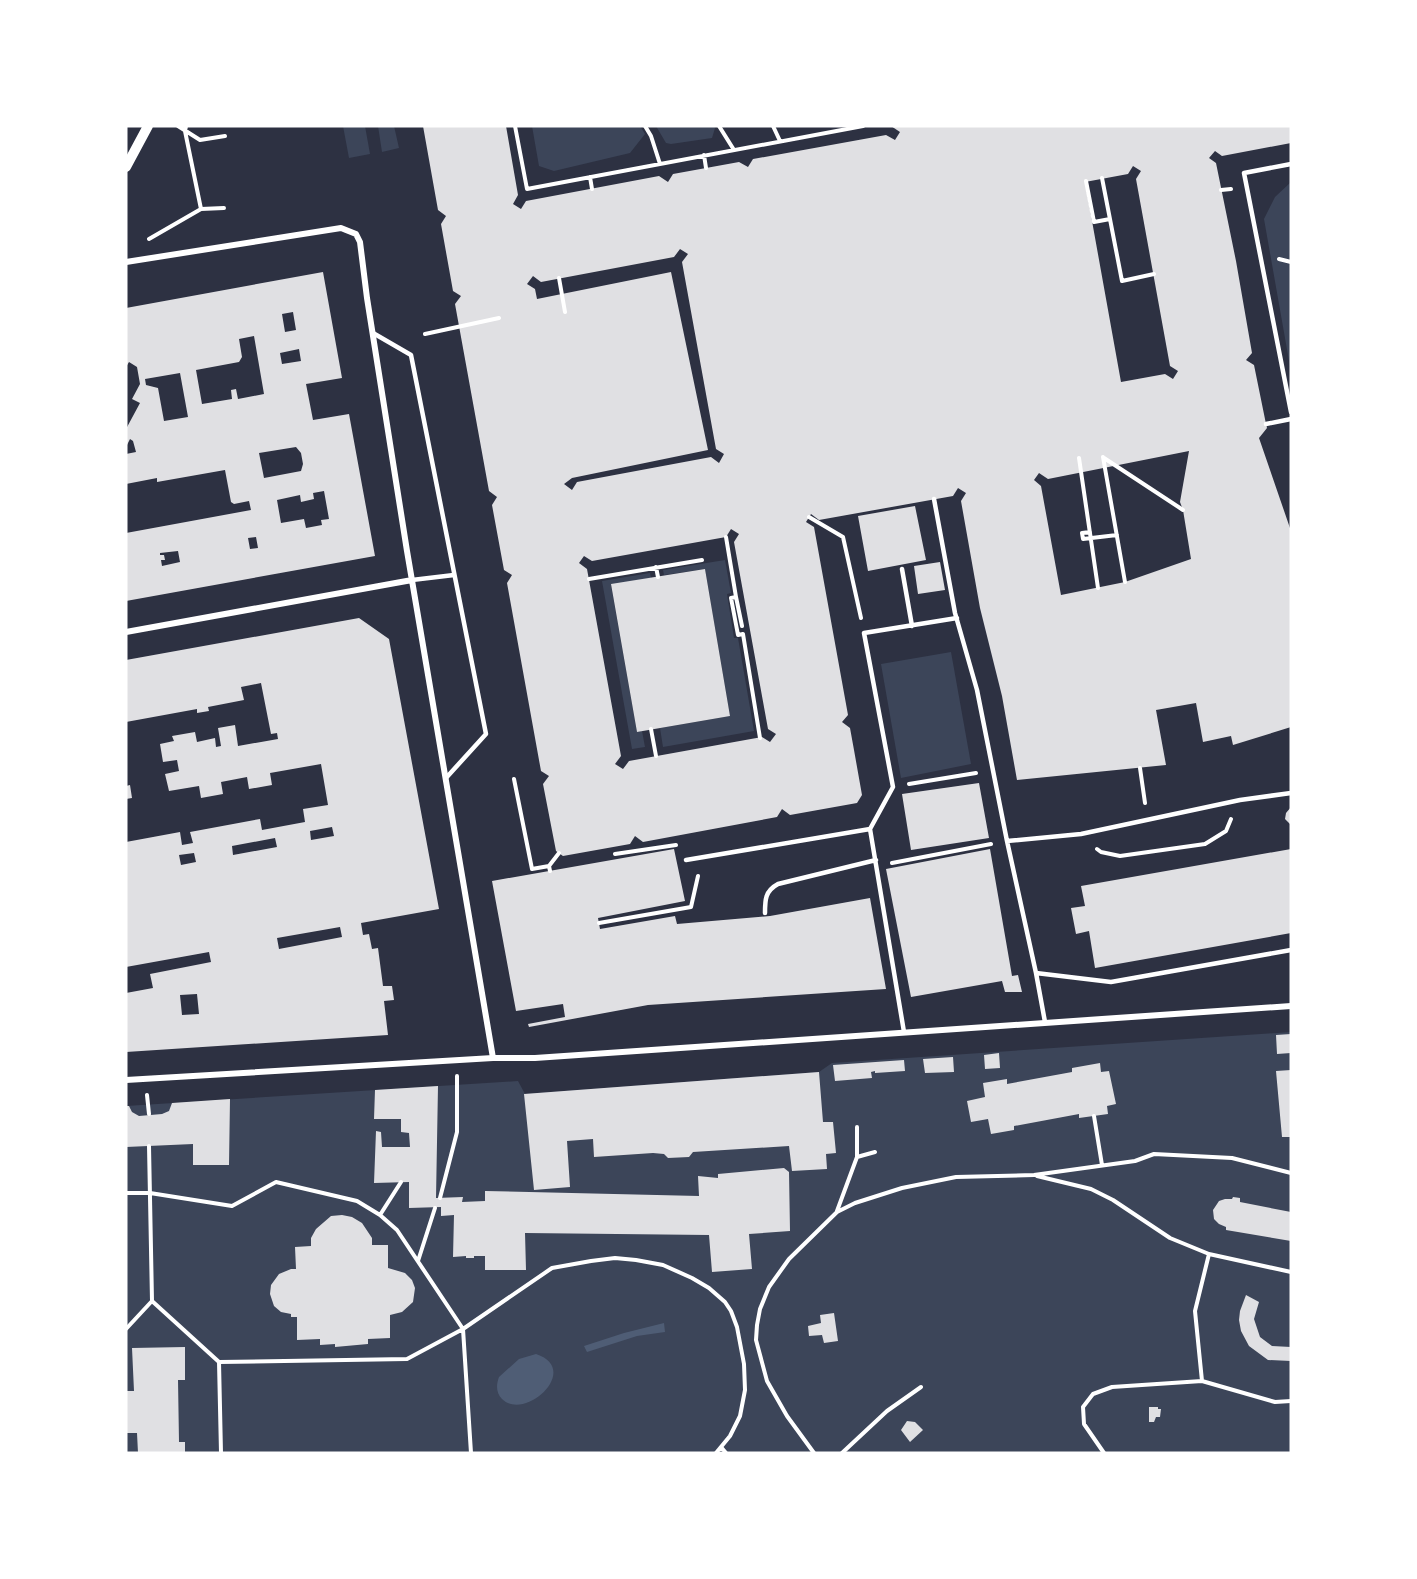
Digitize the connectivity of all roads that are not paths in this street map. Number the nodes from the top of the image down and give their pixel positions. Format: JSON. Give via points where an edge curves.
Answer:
{"nodes":[{"id":1,"x":148,"y":126,"type":"edge"},
{"id":2,"x":1291,"y":164,"type":"edge"},
{"id":3,"x":126,"y":167,"type":"edge"},
{"id":4,"x":126,"y":261,"type":"edge"},
{"id":5,"x":373,"y":333,"type":"junction"},
{"id":6,"x":1291,"y":412,"type":"edge"},
{"id":7,"x":1291,"y":419,"type":"edge"},
{"id":8,"x":1266,"y":424,"type":"dead end"},
{"id":9,"x":934,"y":499,"type":"dead end"},
{"id":10,"x":902,"y":569,"type":"dead end"},
{"id":11,"x":454,"y":575,"type":"junction"},
{"id":12,"x":412,"y":580,"type":"junction"},
{"id":13,"x":957,"y":618,"type":"junction"},
{"id":14,"x":912,"y":626,"type":"junction"},
{"id":15,"x":126,"y":632,"type":"edge"},
{"id":16,"x":446,"y":778,"type":"junction"},
{"id":17,"x":1291,"y":793,"type":"edge"},
{"id":18,"x":870,"y":829,"type":"junction"},
{"id":19,"x":1007,"y":841,"type":"junction"},
{"id":20,"x":686,"y":860,"type":"dead end"},
{"id":21,"x":876,"y":863,"type":"junction"},
{"id":22,"x":765,"y":913,"type":"dead end"},
{"id":23,"x":1291,"y":950,"type":"edge"},
{"id":24,"x":1036,"y":973,"type":"junction"},
{"id":25,"x":1291,"y":1006,"type":"edge"},
{"id":26,"x":1045,"y":1022,"type":"junction"},
{"id":27,"x":904,"y":1032,"type":"junction"},
{"id":28,"x":493,"y":1058,"type":"junction"},
{"id":29,"x":126,"y":1080,"type":"edge"}],
"edges":[{"from":1,"to":3,"type":"street"},
{"from":2,"to":6,"type":"lane","via":[[1244,173]]},
{"from":4,"to":5,"type":"street","via":[[341,228],[356,234],[360,242]]},
{"from":5,"to":11,"type":"lane","via":[[411,355]]},
{"from":5,"to":12,"type":"street"},
{"from":7,"to":8,"type":"lane"},
{"from":9,"to":13,"type":"lane"},
{"from":10,"to":14,"type":"lane"},
{"from":11,"to":12,"type":"lane"},
{"from":11,"to":16,"type":"lane","via":[[486,734]]},
{"from":12,"to":15,"type":"street"},
{"from":12,"to":16,"type":"street"},
{"from":13,"to":14,"type":"lane"},
{"from":13,"to":19,"type":"lane","via":[[977,690]]},
{"from":14,"to":18,"type":"lane","via":[[864,633],[893,787]]},
{"from":16,"to":28,"type":"street"},
{"from":17,"to":19,"type":"lane","via":[[1081,834]]},
{"from":18,"to":20,"type":"lane"},
{"from":18,"to":21,"type":"lane"},
{"from":19,"to":24,"type":"lane"},
{"from":21,"to":22,"type":"lane","via":[[778,884],[766,897]]},
{"from":21,"to":27,"type":"lane"},
{"from":23,"to":24,"type":"lane","via":[[1111,982]]},
{"from":24,"to":26,"type":"lane"},
{"from":25,"to":26,"type":"street"},
{"from":26,"to":27,"type":"street"},
{"from":27,"to":28,"type":"street"},
{"from":28,"to":29,"type":"street"}]}
